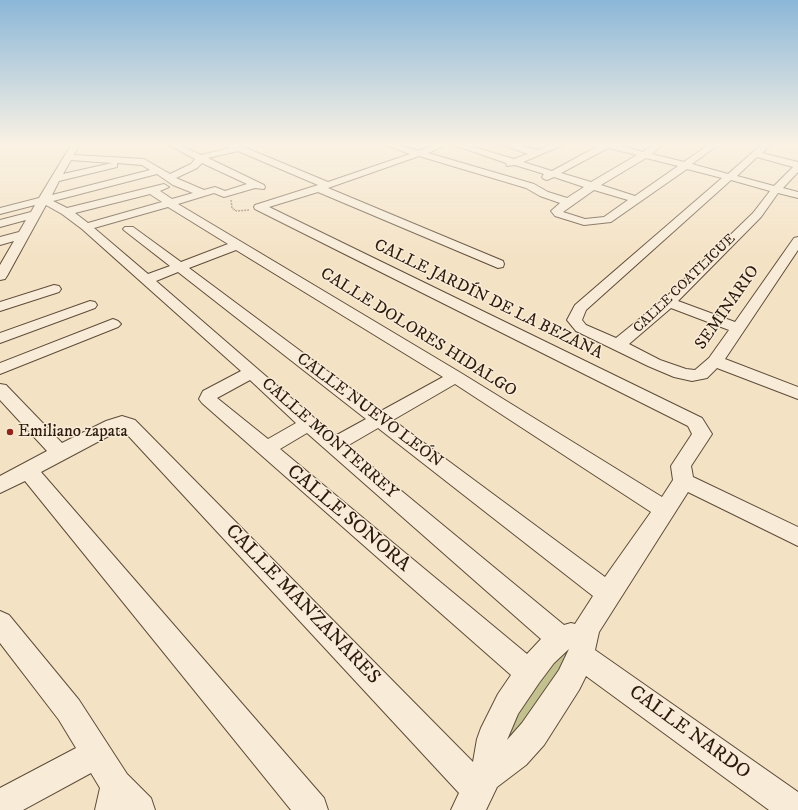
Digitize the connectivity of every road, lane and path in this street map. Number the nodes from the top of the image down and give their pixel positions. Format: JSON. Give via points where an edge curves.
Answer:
{"nodes":[{"id":1,"x":54,"y":183,"type":"edge"},
{"id":2,"x":112,"y":183,"type":"edge"},
{"id":3,"x":169,"y":183,"type":"edge"},
{"id":4,"x":180,"y":183,"type":"edge"},
{"id":5,"x":223,"y":183,"type":"edge"},
{"id":6,"x":252,"y":183,"type":"edge"},
{"id":7,"x":315,"y":183,"type":"edge"},
{"id":8,"x":332,"y":183,"type":"edge"},
{"id":9,"x":517,"y":183,"type":"edge"},
{"id":10,"x":536,"y":183,"type":"edge"},
{"id":11,"x":577,"y":183,"type":"edge"},
{"id":12,"x":598,"y":183,"type":"edge"},
{"id":13,"x":659,"y":183,"type":"edge"},
{"id":14,"x":724,"y":183,"type":"edge"},
{"id":15,"x":747,"y":183,"type":"edge"},
{"id":16,"x":783,"y":183,"type":"edge"},
{"id":17,"x":256,"y":185,"type":"junction"},
{"id":18,"x":322,"y":186,"type":"junction"},
{"id":19,"x":530,"y":186,"type":"junction"},
{"id":20,"x":591,"y":187,"type":"junction"},
{"id":21,"x":152,"y":190,"type":"junction"},
{"id":22,"x":208,"y":190,"type":"junction"},
{"id":23,"x":798,"y":190,"type":"edge"},
{"id":24,"x":775,"y":191,"type":"junction"},
{"id":25,"x":520,"y":192,"type":"dead end"},
{"id":26,"x":284,"y":199,"type":"junction"},
{"id":27,"x":635,"y":199,"type":"junction"},
{"id":28,"x":44,"y":200,"type":"junction"},
{"id":29,"x":793,"y":201,"type":"edge"},
{"id":30,"x":568,"y":202,"type":"junction"},
{"id":31,"x":176,"y":206,"type":"junction"},
{"id":32,"x":259,"y":207,"type":"junction"},
{"id":33,"x":0,"y":211,"type":"edge"},
{"id":34,"x":66,"y":212,"type":"junction"},
{"id":35,"x":36,"y":214,"type":"junction"},
{"id":36,"x":0,"y":224,"type":"edge"},
{"id":37,"x":119,"y":229,"type":"junction"},
{"id":38,"x":25,"y":234,"type":"junction"},
{"id":39,"x":0,"y":241,"type":"edge"},
{"id":40,"x":798,"y":241,"type":"edge"},
{"id":41,"x":237,"y":245,"type":"junction"},
{"id":42,"x":14,"y":254,"type":"junction"},
{"id":43,"x":0,"y":257,"type":"edge"},
{"id":44,"x":498,"y":264,"type":"dead end"},
{"id":45,"x":179,"y":268,"type":"junction"},
{"id":46,"x":0,"y":276,"type":"edge"},
{"id":47,"x":146,"y":280,"type":"junction"},
{"id":48,"x":54,"y":289,"type":"dead end"},
{"id":49,"x":669,"y":302,"type":"junction"},
{"id":50,"x":90,"y":305,"type":"dead end"},
{"id":51,"x":0,"y":307,"type":"edge"},
{"id":52,"x":113,"y":324,"type":"dead end"},
{"id":53,"x":737,"y":328,"type":"junction"},
{"id":54,"x":0,"y":338,"type":"edge"},
{"id":55,"x":618,"y":345,"type":"junction"},
{"id":56,"x":715,"y":361,"type":"junction"},
{"id":57,"x":654,"y":363,"type":"joint"},
{"id":58,"x":0,"y":369,"type":"edge"},
{"id":59,"x":252,"y":372,"type":"junction"},
{"id":60,"x":455,"y":377,"type":"junction"},
{"id":61,"x":0,"y":389,"type":"edge"},
{"id":62,"x":798,"y":393,"type":"edge"},
{"id":63,"x":381,"y":420,"type":"junction"},
{"id":64,"x":308,"y":424,"type":"junction"},
{"id":65,"x":334,"y":445,"type":"junction"},
{"id":66,"x":266,"y":449,"type":"junction"},
{"id":67,"x":60,"y":453,"type":"junction"},
{"id":68,"x":28,"y":470,"type":"junction"},
{"id":69,"x":684,"y":482,"type":"junction"},
{"id":70,"x":0,"y":485,"type":"edge"},
{"id":71,"x":664,"y":509,"type":"junction"},
{"id":72,"x":798,"y":537,"type":"edge"},
{"id":73,"x":608,"y":593,"type":"junction"},
{"id":74,"x":0,"y":623,"type":"edge"},
{"id":75,"x":576,"y":641,"type":"junction"},
{"id":76,"x":529,"y":673,"type":"junction"},
{"id":77,"x":97,"y":753,"type":"junction"},
{"id":78,"x":477,"y":792,"type":"edge"},
{"id":79,"x":113,"y":797,"type":"edge"},
{"id":80,"x":0,"y":804,"type":"edge"},
{"id":81,"x":139,"y":810,"type":"edge"},
{"id":82,"x":312,"y":810,"type":"edge"},
{"id":83,"x":796,"y":810,"type":"edge"}],
"edges":[{"from":1,"to":28,"type":"street"},
{"from":2,"to":28,"type":"street"},
{"from":3,"to":21,"type":"street"},
{"from":4,"to":22,"type":"street"},
{"from":5,"to":22,"type":"street"},
{"from":6,"to":17,"type":"street"},
{"from":7,"to":18,"type":"street"},
{"from":8,"to":18,"type":"street"},
{"from":9,"to":19,"type":"street"},
{"from":10,"to":19,"type":"street"},
{"from":11,"to":20,"type":"street"},
{"from":12,"to":20,"type":"street"},
{"from":13,"to":27,"type":"street"},
{"from":14,"to":55,"type":"street","via":[[580,308],[574,320],[581,328]]},
{"from":15,"to":24,"type":"street"},
{"from":16,"to":24,"type":"street","name":"CALLE COATLICUE"},
{"from":17,"to":22,"type":"street"},
{"from":17,"to":26,"type":"street"},
{"from":18,"to":26,"type":"street"},
{"from":18,"to":44,"type":"street"},
{"from":19,"to":25,"type":"street"},
{"from":19,"to":30,"type":"street"},
{"from":20,"to":27,"type":"street"},
{"from":20,"to":30,"type":"street"},
{"from":21,"to":31,"type":"street","name":"CALLE DOLORES HIDALGO"},
{"from":21,"to":34,"type":"street"},
{"from":22,"to":31,"type":"street"},
{"from":22,"to":32,"type":"path","via":[[231,200],[232,208],[236,211]]},
{"from":23,"to":24,"type":"street"},
{"from":24,"to":29,"type":"street"},
{"from":24,"to":49,"type":"street","name":"CALLE COATLICUE","via":[[757,215]]},
{"from":26,"to":32,"type":"street"},
{"from":27,"to":30,"type":"street","via":[[607,220],[599,222],[584,222],[559,214],[558,211]]},
{"from":28,"to":33,"type":"street"},
{"from":28,"to":34,"type":"street"},
{"from":28,"to":35,"type":"street"},
{"from":31,"to":37,"type":"street"},
{"from":31,"to":37,"type":"street"},
{"from":31,"to":41,"type":"street","name":"CALLE DOLORES HIDALGO"},
{"from":32,"to":69,"type":"street","name":"CALLE JARDÍN DE LA BEZANA","via":[[695,422],[702,434],[681,466]]},
{"from":34,"to":37,"type":"street"},
{"from":35,"to":36,"type":"street"},
{"from":35,"to":38,"type":"street"},
{"from":37,"to":45,"type":"street","name":"CALLE NUEVO LEÓN"},
{"from":37,"to":47,"type":"street","name":"CALLE MONTERREY"},
{"from":38,"to":39,"type":"street"},
{"from":38,"to":42,"type":"street"},
{"from":40,"to":53,"type":"street","name":"SEMINARIO"},
{"from":41,"to":45,"type":"street"},
{"from":41,"to":60,"type":"street","name":"CALLE DOLORES HIDALGO"},
{"from":42,"to":43,"type":"street"},
{"from":42,"to":46,"type":"street"},
{"from":45,"to":47,"type":"street"},
{"from":45,"to":63,"type":"street","name":"CALLE NUEVO LEÓN"},
{"from":47,"to":59,"type":"street","name":"CALLE MONTERREY"},
{"from":48,"to":51,"type":"street"},
{"from":49,"to":53,"type":"street"},
{"from":49,"to":55,"type":"street","name":"CALLE COATLICUE"},
{"from":50,"to":54,"type":"street"},
{"from":52,"to":58,"type":"street"},
{"from":53,"to":56,"type":"street","name":"SEMINARIO"},
{"from":55,"to":57,"type":"street","name":"CALLE COATLICUE"},
{"from":56,"to":57,"type":"street","name":"SEMINARIO","via":[[701,374],[692,376]]},
{"from":56,"to":62,"type":"street"},
{"from":59,"to":64,"type":"street","name":"CALLE MONTERREY"},
{"from":59,"to":66,"type":"street","name":"CALLE SONORA","via":[[209,395],[208,399]]},
{"from":60,"to":63,"type":"street"},
{"from":60,"to":71,"type":"street","name":"CALLE DOLORES HIDALGO"},
{"from":61,"to":67,"type":"street"},
{"from":63,"to":65,"type":"street"},
{"from":63,"to":73,"type":"street","name":"CALLE NUEVO LEÓN"},
{"from":64,"to":65,"type":"street","name":"CALLE MONTERREY"},
{"from":64,"to":66,"type":"street"},
{"from":65,"to":75,"type":"street","name":"CALLE MONTERREY"},
{"from":66,"to":76,"type":"street","name":"CALLE SONORA"},
{"from":67,"to":68,"type":"street"},
{"from":67,"to":78,"type":"street","name":"CALLE MANZANARES","via":[[122,422],[128,424]]},
{"from":68,"to":70,"type":"street"},
{"from":68,"to":82,"type":"street"},
{"from":69,"to":71,"type":"street"},
{"from":69,"to":72,"type":"street"},
{"from":71,"to":73,"type":"street"},
{"from":73,"to":75,"type":"street"},
{"from":74,"to":77,"type":"street","via":[[70,710]]},
{"from":75,"to":76,"type":"street"},
{"from":75,"to":78,"type":"street","via":[[569,680],[533,734]]},
{"from":75,"to":83,"type":"street","name":"CALLE NARDO"},
{"from":76,"to":78,"type":"street","via":[[508,704],[492,739]]},
{"from":77,"to":79,"type":"street"},
{"from":77,"to":80,"type":"street"},
{"from":79,"to":81,"type":"street"}]}
